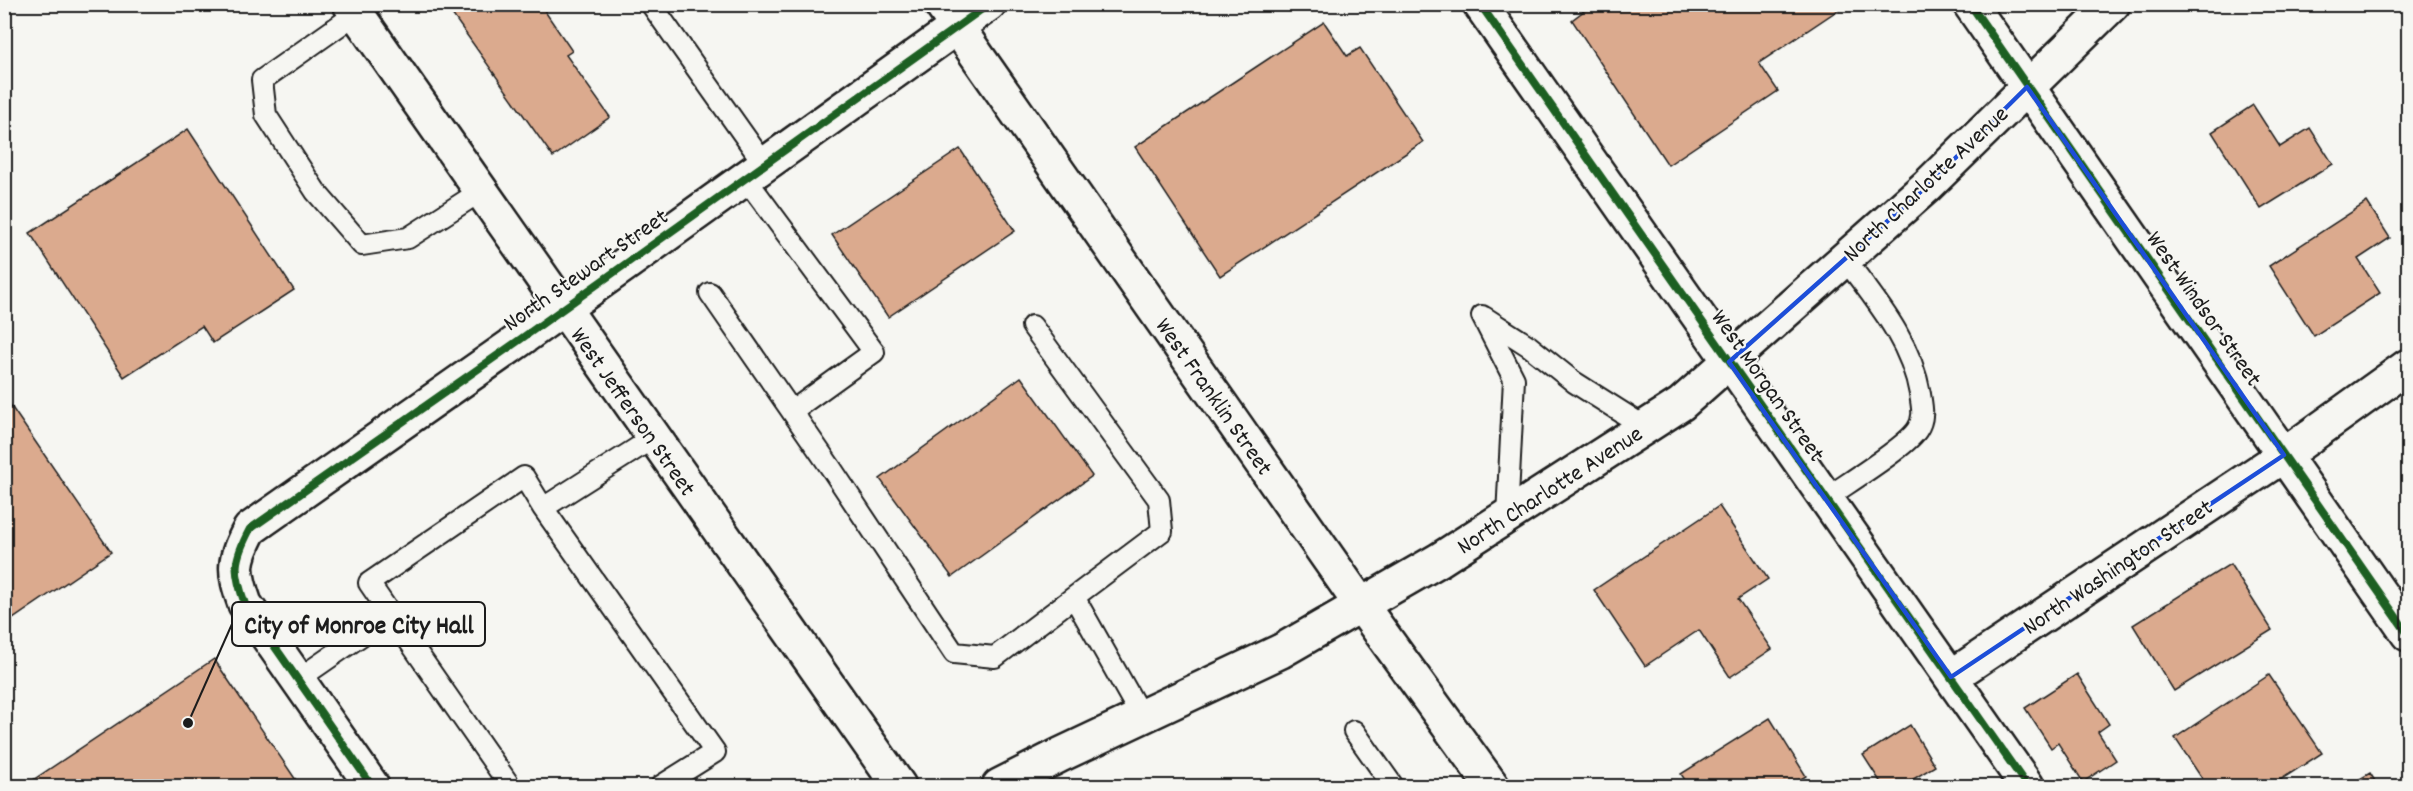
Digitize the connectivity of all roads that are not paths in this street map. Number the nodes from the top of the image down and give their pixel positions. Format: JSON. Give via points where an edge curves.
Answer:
{"nodes":[{"id":1,"x":651,"y":4,"type":"edge"},
{"id":2,"x":989,"y":4,"type":"edge"},
{"id":3,"x":1480,"y":4,"type":"edge"},
{"id":4,"x":1970,"y":4,"type":"edge"},
{"id":5,"x":2113,"y":4,"type":"edge"},
{"id":6,"x":353,"y":9,"type":"edge"},
{"id":7,"x":949,"y":16,"type":"edge"},
{"id":8,"x":2027,"y":87,"type":"junction"},
{"id":9,"x":755,"y":172,"type":"junction"},
{"id":10,"x":481,"y":191,"type":"junction"},
{"id":11,"x":1845,"y":259,"type":"junction"},
{"id":12,"x":710,"y":293,"type":"dead end"},
{"id":13,"x":562,"y":310,"type":"junction"},
{"id":14,"x":1032,"y":326,"type":"dead end"},
{"id":15,"x":1729,"y":362,"type":"junction"},
{"id":16,"x":2409,"y":366,"type":"edge"},
{"id":17,"x":792,"y":411,"type":"junction"},
{"id":18,"x":1645,"y":427,"type":"junction"},
{"id":19,"x":653,"y":438,"type":"junction"},
{"id":20,"x":2283,"y":454,"type":"junction"},
{"id":21,"x":1825,"y":499,"type":"junction"},
{"id":22,"x":543,"y":508,"type":"junction"},
{"id":23,"x":1507,"y":516,"type":"junction"},
{"id":24,"x":1074,"y":597,"type":"junction"},
{"id":25,"x":1361,"y":605,"type":"junction"},
{"id":26,"x":391,"y":615,"type":"junction"},
{"id":27,"x":2409,"y":634,"type":"edge"},
{"id":28,"x":1951,"y":677,"type":"junction"},
{"id":29,"x":297,"y":680,"type":"junction"},
{"id":30,"x":1142,"y":717,"type":"junction"},
{"id":31,"x":1354,"y":730,"type":"dead end"},
{"id":32,"x":372,"y":786,"type":"edge"},
{"id":33,"x":510,"y":786,"type":"edge"},
{"id":34,"x":661,"y":786,"type":"edge"},
{"id":35,"x":898,"y":786,"type":"edge"},
{"id":36,"x":999,"y":786,"type":"edge"},
{"id":37,"x":1393,"y":786,"type":"edge"},
{"id":38,"x":1492,"y":786,"type":"edge"},
{"id":39,"x":2027,"y":786,"type":"edge"}],
"edges":[{"from":1,"to":9,"type":"lane"},
{"from":2,"to":7,"type":"street","name":"North Stewart Street"},
{"from":3,"to":15,"type":"street","name":"West Morgan Street"},
{"from":4,"to":8,"type":"street","name":"West Windsor Street"},
{"from":5,"to":8,"type":"street","name":"North Charlotte Avenue"},
{"from":6,"to":10,"type":"street","name":"West Jefferson Street"},
{"from":6,"to":10,"type":"lane","via":[[262,80],[266,115],[316,192],[362,245],[408,238]]},
{"from":7,"to":9,"type":"street","name":"North Stewart Street"},
{"from":7,"to":25,"type":"street","name":"West Franklin Street"},
{"from":8,"to":11,"type":"street","name":"North Charlotte Avenue","via":[[1927,186]]},
{"from":8,"to":20,"type":"street","name":"West Windsor Street"},
{"from":9,"to":13,"type":"street","name":"North Stewart Street"},
{"from":9,"to":17,"type":"lane","via":[[874,352]]},
{"from":10,"to":13,"type":"street","name":"West Jefferson Street"},
{"from":11,"to":15,"type":"street","name":"North Charlotte Avenue"},
{"from":11,"to":21,"type":"lane","via":[[1904,343],[1918,383],[1923,414],[1917,430],[1901,444]]},
{"from":12,"to":17,"type":"lane"},
{"from":13,"to":19,"type":"street","name":"West Jefferson Street"},
{"from":13,"to":29,"type":"street","name":"North Stewart Street","via":[[250,529],[238,552],[238,584],[245,604]]},
{"from":14,"to":24,"type":"lane","via":[[1159,500],[1162,531]]},
{"from":15,"to":18,"type":"street","name":"North Charlotte Avenue","via":[[1681,404]]},
{"from":15,"to":21,"type":"street","name":"West Morgan Street"},
{"from":16,"to":20,"type":"street","name":"North Washington Street"},
{"from":17,"to":24,"type":"lane","via":[[954,653],[994,657]]},
{"from":18,"to":23,"type":"street","name":"North Charlotte Avenue"},
{"from":18,"to":23,"type":"lane","via":[[1482,316],[1514,379]]},
{"from":19,"to":22,"type":"lane"},
{"from":19,"to":35,"type":"street","name":"West Jefferson Street"},
{"from":20,"to":27,"type":"street","name":"West Windsor Street"},
{"from":20,"to":28,"type":"street","name":"North Washington Street"},
{"from":21,"to":28,"type":"street","name":"West Morgan Street"},
{"from":22,"to":26,"type":"lane","via":[[524,477],[369,584]]},
{"from":22,"to":34,"type":"lane","via":[[715,752]]},
{"from":23,"to":25,"type":"street","name":"North Charlotte Avenue"},
{"from":24,"to":30,"type":"lane"},
{"from":25,"to":30,"type":"street","name":"North Charlotte Avenue","via":[[1281,651]]},
{"from":25,"to":38,"type":"street","name":"West Franklin Street"},
{"from":26,"to":29,"type":"lane"},
{"from":26,"to":33,"type":"lane"},
{"from":28,"to":39,"type":"street","name":"West Morgan Street"},
{"from":29,"to":32,"type":"street"},
{"from":30,"to":36,"type":"street","name":"North Charlotte Avenue"},
{"from":31,"to":37,"type":"lane"}]}
